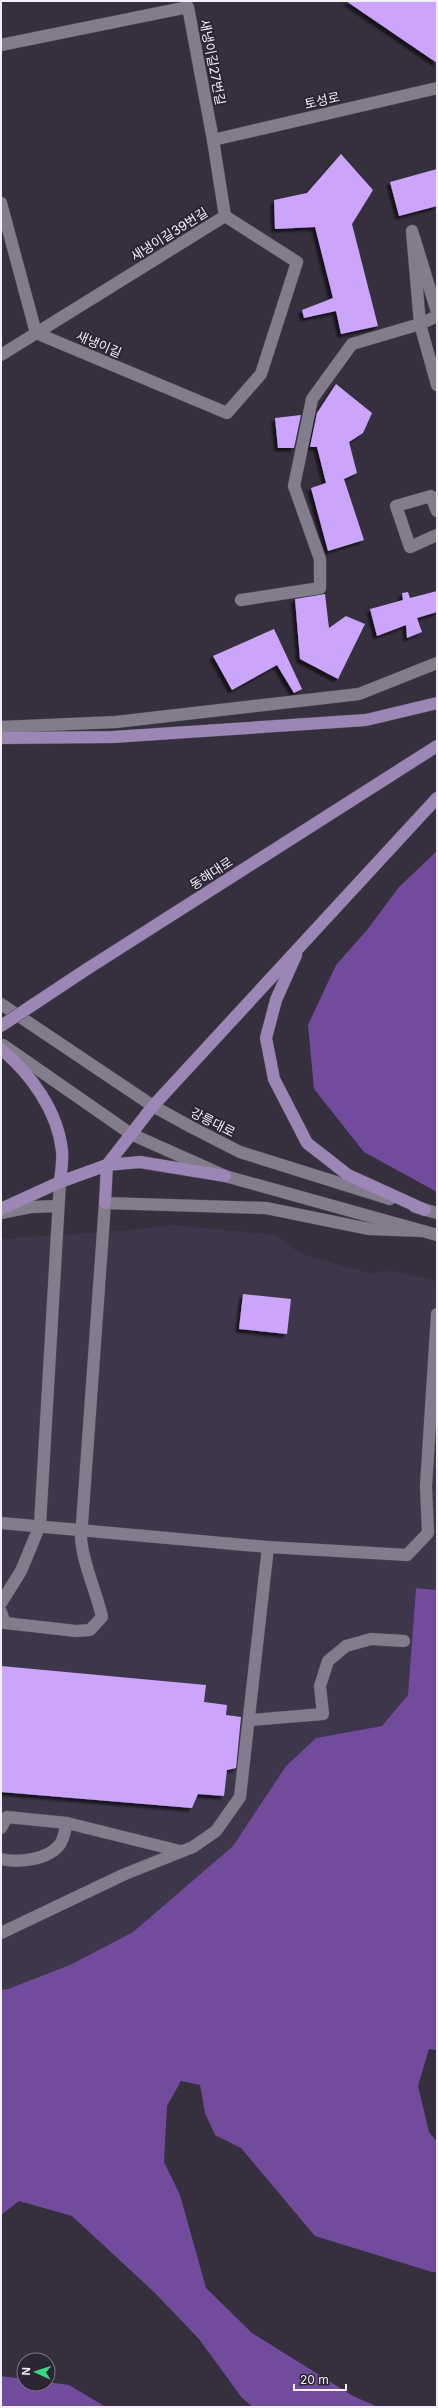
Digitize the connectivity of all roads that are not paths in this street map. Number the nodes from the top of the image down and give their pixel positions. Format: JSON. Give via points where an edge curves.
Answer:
{"nodes":[{"id":1,"x":1,"y":45,"type":"edge"},
{"id":2,"x":437,"y":88,"type":"edge"},
{"id":3,"x":214,"y":140,"type":"junction"},
{"id":4,"x":1,"y":203,"type":"edge"},
{"id":5,"x":225,"y":216,"type":"junction"},
{"id":6,"x":437,"y":312,"type":"edge"},
{"id":7,"x":437,"y":316,"type":"edge"},
{"id":8,"x":420,"y":324,"type":"junction"},
{"id":9,"x":36,"y":333,"type":"junction"},
{"id":10,"x":1,"y":355,"type":"edge"},
{"id":11,"x":261,"y":374,"type":"joint"},
{"id":12,"x":437,"y":385,"type":"edge"},
{"id":13,"x":437,"y":511,"type":"edge"},
{"id":14,"x":437,"y":535,"type":"edge"},
{"id":15,"x":241,"y":600,"type":"dead end"},
{"id":16,"x":437,"y":663,"type":"edge"},
{"id":17,"x":437,"y":703,"type":"edge"},
{"id":18,"x":1,"y":727,"type":"edge"},
{"id":19,"x":1,"y":738,"type":"edge"},
{"id":20,"x":437,"y":746,"type":"edge"},
{"id":21,"x":437,"y":798,"type":"edge"},
{"id":22,"x":300,"y":946,"type":"junction"},
{"id":23,"x":1,"y":1004,"type":"edge"},
{"id":24,"x":1,"y":1026,"type":"edge"},
{"id":25,"x":1,"y":1044,"type":"edge"},
{"id":26,"x":1,"y":1049,"type":"edge"},
{"id":27,"x":153,"y":1106,"type":"junction"},
{"id":28,"x":131,"y":1134,"type":"junction"},
{"id":29,"x":107,"y":1165,"type":"junction"},
{"id":30,"x":225,"y":1176,"type":"junction"},
{"id":31,"x":60,"y":1182,"type":"junction"},
{"id":32,"x":105,"y":1203,"type":"junction"},
{"id":33,"x":58,"y":1206,"type":"junction"},
{"id":34,"x":1,"y":1209,"type":"edge"},
{"id":35,"x":431,"y":1212,"type":"edge"},
{"id":36,"x":1,"y":1213,"type":"edge"},
{"id":37,"x":423,"y":1231,"type":"junction"},
{"id":38,"x":437,"y":1235,"type":"edge"},
{"id":39,"x":437,"y":1314,"type":"edge"},
{"id":40,"x":1,"y":1523,"type":"edge"},
{"id":41,"x":40,"y":1525,"type":"junction"},
{"id":42,"x":83,"y":1530,"type":"junction"},
{"id":43,"x":268,"y":1548,"type":"junction"},
{"id":44,"x":1,"y":1603,"type":"edge"},
{"id":45,"x":1,"y":1612,"type":"edge"},
{"id":46,"x":404,"y":1641,"type":"dead end"},
{"id":47,"x":250,"y":1720,"type":"junction"},
{"id":48,"x":66,"y":1823,"type":"junction"},
{"id":49,"x":1,"y":1828,"type":"edge"},
{"id":50,"x":180,"y":1851,"type":"junction"},
{"id":51,"x":1,"y":1859,"type":"edge"},
{"id":52,"x":1,"y":1933,"type":"edge"}],
"edges":[{"from":1,"to":3,"type":"street","name":"새냉이길27번길","via":[[188,7]]},
{"from":2,"to":3,"type":"street","name":"토성로"},
{"from":3,"to":5,"type":"street","name":"새냉이길27번길"},
{"from":4,"to":9,"type":"street"},
{"from":5,"to":9,"type":"street","name":"새냉이길39번길"},
{"from":5,"to":11,"type":"street","name":"새냉이길39번길","via":[[297,262]]},
{"from":6,"to":8,"type":"street","via":[[412,232]]},
{"from":7,"to":8,"type":"street"},
{"from":8,"to":12,"type":"street"},
{"from":8,"to":15,"type":"street","via":[[352,344],[312,399],[294,486],[320,559],[320,588]]},
{"from":9,"to":10,"type":"street","name":"새냉이길39번길"},
{"from":9,"to":11,"type":"street","name":"새냉이길","via":[[227,413]]},
{"from":13,"to":14,"type":"street","via":[[431,496],[396,506],[410,547]]},
{"from":16,"to":18,"type":"street","via":[[359,694],[116,722]]},
{"from":17,"to":19,"type":"main road","via":[[366,720],[113,737]]},
{"from":20,"to":24,"type":"main road","name":"동해대로","bridge":true},
{"from":21,"to":22,"type":"main road"},
{"from":22,"to":27,"type":"main road"},
{"from":22,"to":35,"type":"main road","via":[[276,1000],[266,1038],[274,1079],[307,1143],[348,1175]]},
{"from":23,"to":27,"type":"street","name":"강릉대로"},
{"from":25,"to":28,"type":"street"},
{"from":26,"to":31,"type":"main road","via":[[16,1062],[45,1100],[56,1125],[62,1151]]},
{"from":27,"to":28,"type":"main road"},
{"from":27,"to":35,"type":"street","name":"강릉대로","via":[[240,1152]]},
{"from":28,"to":29,"type":"main road"},
{"from":28,"to":30,"type":"street"},
{"from":29,"to":30,"type":"main road","via":[[140,1162]]},
{"from":29,"to":31,"type":"main road"},
{"from":29,"to":32,"type":"main road"},
{"from":30,"to":37,"type":"street"},
{"from":31,"to":33,"type":"street"},
{"from":31,"to":34,"type":"main road"},
{"from":32,"to":37,"type":"street","via":[[266,1208],[369,1229]]},
{"from":32,"to":42,"type":"street"},
{"from":33,"to":36,"type":"street","via":[[31,1207]]},
{"from":33,"to":41,"type":"street"},
{"from":37,"to":38,"type":"street"},
{"from":39,"to":43,"type":"street","via":[[426,1486],[428,1534],[407,1555]]},
{"from":40,"to":41,"type":"street"},
{"from":41,"to":42,"type":"street"},
{"from":41,"to":44,"type":"street","via":[[21,1570]]},
{"from":42,"to":43,"type":"street"},
{"from":42,"to":45,"type":"street","via":[[82,1553],[97,1593],[102,1617],[90,1630],[18,1626],[5,1623]]},
{"from":43,"to":47,"type":"street"},
{"from":46,"to":47,"type":"street","via":[[371,1638],[346,1646],[328,1661],[320,1686],[323,1714]]},
{"from":47,"to":50,"type":"street","via":[[240,1797],[216,1831],[193,1847]]},
{"from":48,"to":49,"type":"street","via":[[7,1817]]},
{"from":48,"to":50,"type":"street"},
{"from":48,"to":51,"type":"street","via":[[60,1844],[40,1857],[16,1862]]},
{"from":50,"to":52,"type":"street"}]}
